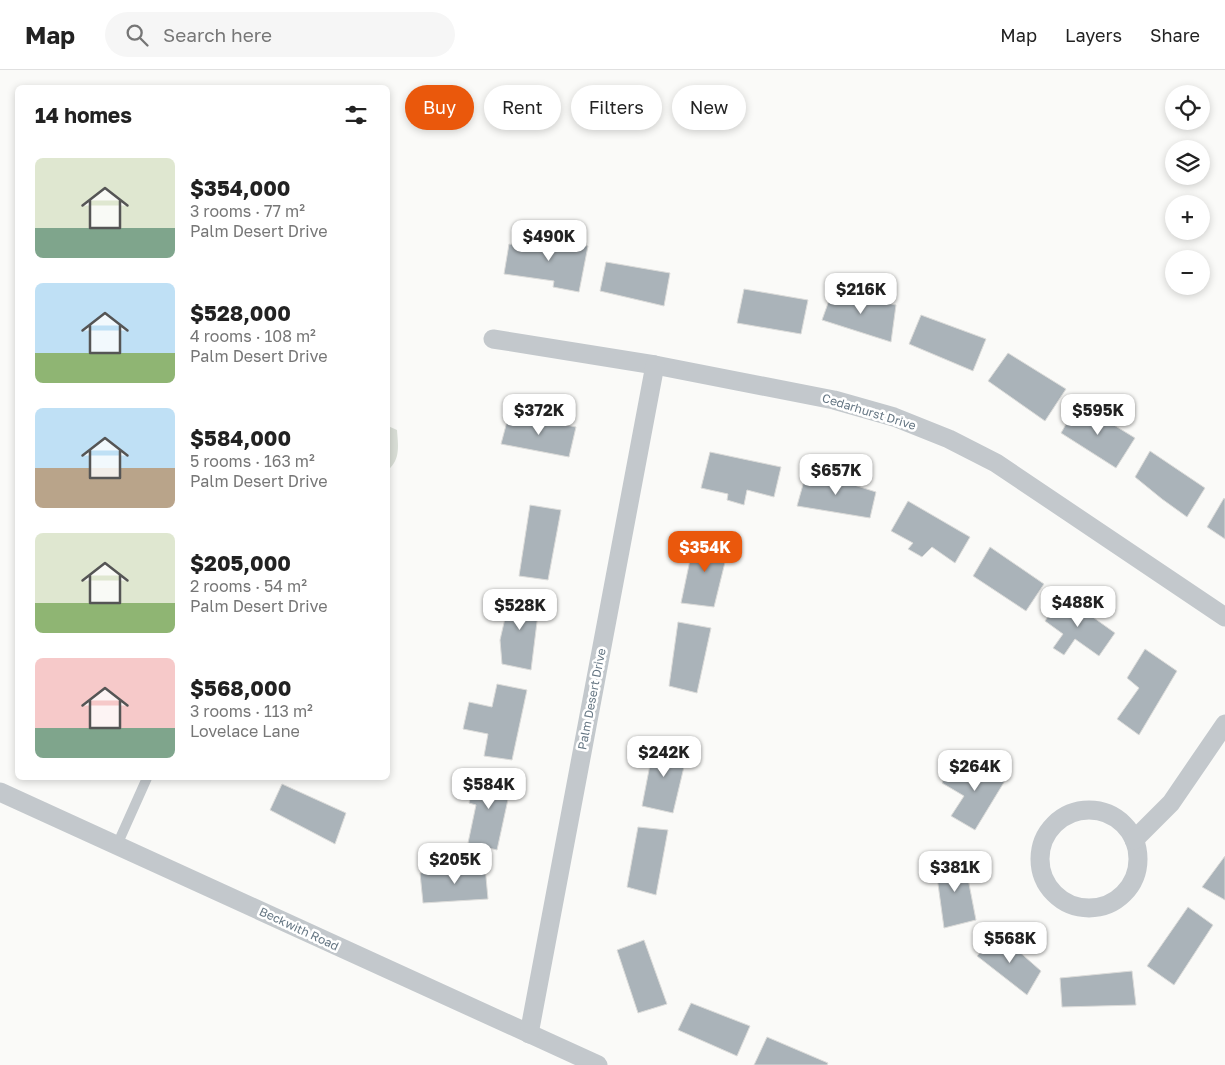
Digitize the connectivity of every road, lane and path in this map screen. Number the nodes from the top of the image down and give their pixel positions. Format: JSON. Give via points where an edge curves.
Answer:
{"nodes":[{"id":1,"x":493,"y":339,"type":"dead end"},
{"id":2,"x":655,"y":365,"type":"junction"},
{"id":3,"x":1225,"y":617,"type":"edge"},
{"id":4,"x":1225,"y":724,"type":"edge"},
{"id":5,"x":146,"y":780,"type":"edge"},
{"id":6,"x":0,"y":792,"type":"edge"},
{"id":7,"x":1134,"y":840,"type":"junction"},
{"id":8,"x":117,"y":846,"type":"junction"},
{"id":9,"x":528,"y":1034,"type":"junction"},
{"id":10,"x":598,"y":1065,"type":"edge"}],
"edges":[{"from":1,"to":2,"type":"street","name":"Cedarhurst Drive"},
{"from":2,"to":3,"type":"street","name":"Cedarhurst Drive","via":[[834,400],[894,417],[949,439],[996,463]]},
{"from":2,"to":9,"type":"street","name":"Palm Desert Drive"},
{"from":4,"to":7,"type":"street","via":[[1171,803]]},
{"from":5,"to":8,"type":"lane"},
{"from":6,"to":8,"type":"street","name":"Beckwith Road"},
{"from":7,"to":7,"type":"street","via":[[1138,856],[1130,886],[1105,906],[1073,906],[1048,887],[1041,872],[1039,856],[1043,840],[1052,825],[1065,815],[1081,810],[1113,815],[1126,826]]},
{"from":8,"to":9,"type":"street","name":"Beckwith Road"},
{"from":9,"to":10,"type":"street","name":"Beckwith Road"}]}
